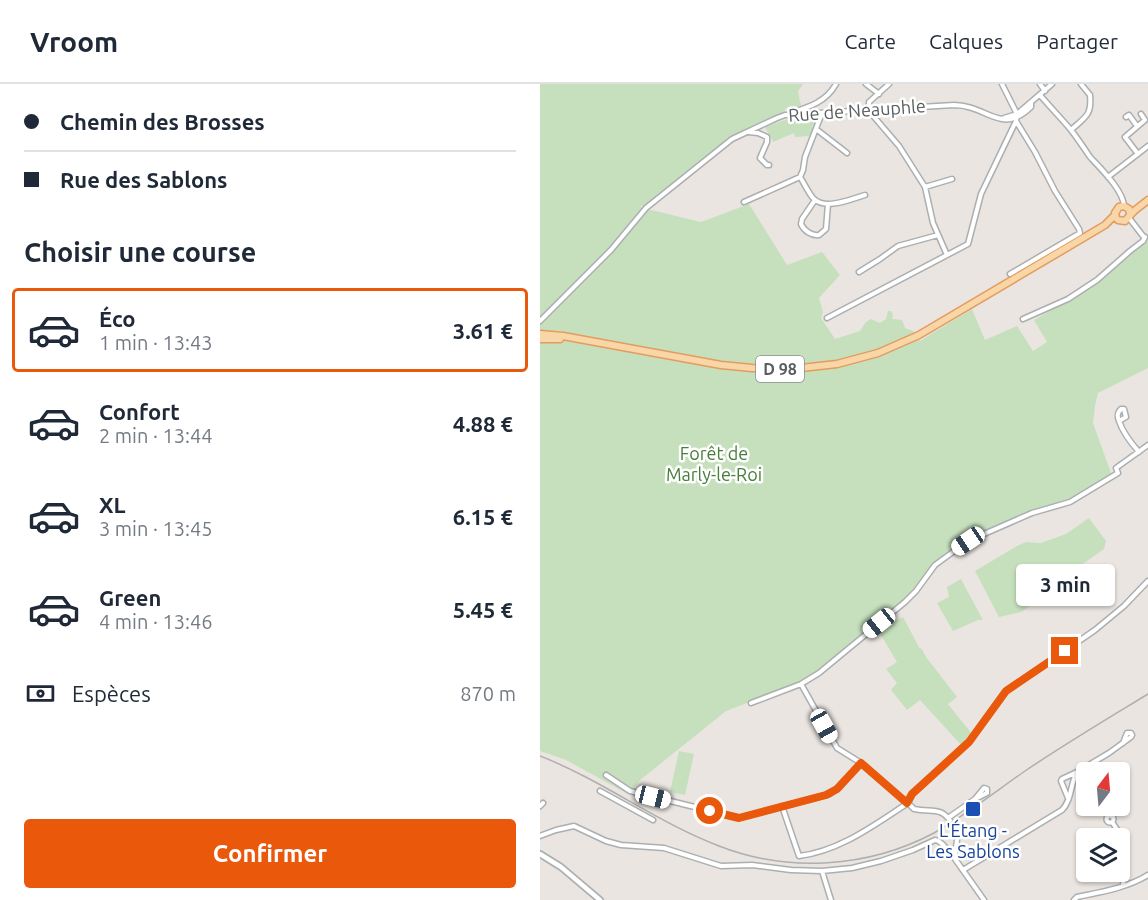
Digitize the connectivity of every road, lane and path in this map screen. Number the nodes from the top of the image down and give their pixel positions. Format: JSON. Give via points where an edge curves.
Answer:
{"nodes":[{"id":1,"x":836,"y":84,"type":"edge"},
{"id":2,"x":866,"y":84,"type":"edge"},
{"id":3,"x":889,"y":84,"type":"edge"},
{"id":4,"x":1002,"y":84,"type":"edge"},
{"id":5,"x":1040,"y":84,"type":"edge"},
{"id":6,"x":1052,"y":84,"type":"edge"},
{"id":7,"x":1081,"y":84,"type":"edge"},
{"id":8,"x":1045,"y":91,"type":"junction"},
{"id":9,"x":879,"y":94,"type":"junction"},
{"id":10,"x":1040,"y":95,"type":"junction"},
{"id":11,"x":869,"y":111,"type":"junction"},
{"id":12,"x":822,"y":113,"type":"junction"},
{"id":13,"x":1141,"y":114,"type":"dead end"},
{"id":14,"x":785,"y":115,"type":"junction"},
{"id":15,"x":1017,"y":117,"type":"junction"},
{"id":16,"x":1126,"y":117,"type":"dead end"},
{"id":17,"x":1137,"y":126,"type":"junction"},
{"id":18,"x":816,"y":129,"type":"junction"},
{"id":19,"x":1071,"y":130,"type":"junction"},
{"id":20,"x":747,"y":132,"type":"junction"},
{"id":21,"x":1148,"y":146,"type":"edge"},
{"id":22,"x":848,"y":153,"type":"dead end"},
{"id":23,"x":1138,"y":154,"type":"junction"},
{"id":24,"x":769,"y":165,"type":"dead end"},
{"id":25,"x":800,"y":177,"type":"junction"},
{"id":26,"x":1108,"y":177,"type":"junction"},
{"id":27,"x":952,"y":179,"type":"dead end"},
{"id":28,"x":925,"y":187,"type":"junction"},
{"id":29,"x":865,"y":195,"type":"dead end"},
{"id":30,"x":1148,"y":198,"type":"edge"},
{"id":31,"x":815,"y":200,"type":"junction"},
{"id":32,"x":744,"y":202,"type":"dead end"},
{"id":33,"x":828,"y":204,"type":"junction"},
{"id":34,"x":1125,"y":207,"type":"junction"},
{"id":35,"x":1129,"y":216,"type":"junction"},
{"id":36,"x":1117,"y":218,"type":"junction"},
{"id":37,"x":938,"y":235,"type":"junction"},
{"id":38,"x":1147,"y":237,"type":"edge"},
{"id":39,"x":947,"y":255,"type":"junction"},
{"id":40,"x":859,"y":272,"type":"dead end"},
{"id":41,"x":1010,"y":274,"type":"dead end"},
{"id":42,"x":827,"y":318,"type":"dead end"},
{"id":43,"x":1023,"y":319,"type":"dead end"},
{"id":44,"x":540,"y":321,"type":"edge"},
{"id":45,"x":540,"y":333,"type":"edge"},
{"id":46,"x":540,"y":339,"type":"edge"},
{"id":47,"x":585,"y":341,"type":"junction"},
{"id":48,"x":1119,"y":421,"type":"dead end"},
{"id":49,"x":1148,"y":445,"type":"edge"},
{"id":50,"x":1139,"y":452,"type":"junction"},
{"id":51,"x":1148,"y":581,"type":"edge"},
{"id":52,"x":801,"y":684,"type":"junction"},
{"id":53,"x":751,"y":703,"type":"dead end"},
{"id":54,"x":1123,"y":743,"type":"dead end"},
{"id":55,"x":1094,"y":762,"type":"edge"},
{"id":56,"x":861,"y":763,"type":"junction"},
{"id":57,"x":1076,"y":772,"type":"edge"},
{"id":58,"x":1076,"y":774,"type":"edge"},
{"id":59,"x":606,"y":775,"type":"dead end"},
{"id":60,"x":600,"y":791,"type":"dead end"},
{"id":61,"x":975,"y":799,"type":"dead end"},
{"id":62,"x":1068,"y":800,"type":"junction"},
{"id":63,"x":907,"y":803,"type":"junction"},
{"id":64,"x":783,"y":806,"type":"junction"},
{"id":65,"x":948,"y":818,"type":"junction"},
{"id":66,"x":653,"y":820,"type":"dead end"},
{"id":67,"x":1112,"y":822,"type":"dead end"},
{"id":68,"x":540,"y":836,"type":"edge"},
{"id":69,"x":540,"y":854,"type":"edge"},
{"id":70,"x":954,"y":855,"type":"junction"},
{"id":71,"x":963,"y":870,"type":"junction"},
{"id":72,"x":822,"y":872,"type":"junction"},
{"id":73,"x":1148,"y":875,"type":"edge"},
{"id":74,"x":1123,"y":885,"type":"junction"},
{"id":75,"x":600,"y":900,"type":"edge"},
{"id":76,"x":831,"y":900,"type":"edge"},
{"id":77,"x":984,"y":900,"type":"edge"},
{"id":78,"x":1074,"y":900,"type":"edge"}],
"edges":[{"from":1,"to":14,"type":"street","via":[[828,96],[815,104]]},
{"from":2,"to":9,"type":"street"},
{"from":3,"to":9,"type":"street"},
{"from":4,"to":15,"type":"street"},
{"from":5,"to":8,"type":"street"},
{"from":6,"to":8,"type":"street"},
{"from":7,"to":19,"type":"street","via":[[1090,95],[1090,111]]},
{"from":8,"to":10,"type":"street"},
{"from":9,"to":11,"type":"street","via":[[869,102]]},
{"from":10,"to":15,"type":"street"},
{"from":10,"to":19,"type":"street"},
{"from":11,"to":12,"type":"street","name":"Rue de Neauphle"},
{"from":11,"to":15,"type":"street","name":"Rue de Neauphle","via":[[960,105],[1003,120]]},
{"from":11,"to":28,"type":"street","via":[[899,146]]},
{"from":12,"to":14,"type":"street","name":"Rue de Neauphle"},
{"from":12,"to":18,"type":"street"},
{"from":13,"to":17,"type":"street","via":[[1145,120]]},
{"from":14,"to":20,"type":"street","name":"Rue de Neauphle"},
{"from":15,"to":39,"type":"street","via":[[981,194],[969,242]]},
{"from":15,"to":41,"type":"street","via":[[1080,233]]},
{"from":16,"to":17,"type":"street","via":[[1129,115]]},
{"from":17,"to":23,"type":"street","via":[[1125,137]]},
{"from":18,"to":22,"type":"street"},
{"from":18,"to":25,"type":"street"},
{"from":19,"to":26,"type":"street"},
{"from":20,"to":24,"type":"street","via":[[767,137],[760,158]]},
{"from":20,"to":44,"type":"street","name":"Rue de Neauphle","via":[[732,139],[646,208],[611,250]]},
{"from":21,"to":23,"type":"street"},
{"from":23,"to":26,"type":"street"},
{"from":25,"to":31,"type":"street"},
{"from":25,"to":32,"type":"street"},
{"from":26,"to":34,"type":"street"},
{"from":27,"to":28,"type":"street"},
{"from":28,"to":37,"type":"street"},
{"from":29,"to":33,"type":"street"},
{"from":30,"to":34,"type":"main road"},
{"from":30,"to":35,"type":"main road"},
{"from":31,"to":33,"type":"street"},
{"from":31,"to":33,"type":"street","via":[[801,221],[802,228],[813,235],[826,229]]},
{"from":34,"to":35,"type":"main road"},
{"from":34,"to":36,"type":"main road","via":[[1117,208]]},
{"from":35,"to":36,"type":"main road","via":[[1125,221]]},
{"from":35,"to":38,"type":"street"},
{"from":36,"to":47,"type":"main road","number":"D 98","via":[[919,335],[845,362],[792,369],[752,369]]},
{"from":37,"to":39,"type":"street"},
{"from":37,"to":40,"type":"street","via":[[898,246]]},
{"from":38,"to":43,"type":"street","via":[[1097,280],[1068,299]]},
{"from":39,"to":42,"type":"street"},
{"from":45,"to":47,"type":"main road","number":"D 98"},
{"from":46,"to":47,"type":"main road","number":"D 98"},
{"from":48,"to":50,"type":"street"},
{"from":49,"to":50,"type":"street"},
{"from":50,"to":52,"type":"street","via":[[1116,468],[1118,473],[1070,502],[1032,513],[951,552],[905,602]]},
{"from":51,"to":63,"type":"street","via":[[1095,630],[1006,691],[969,742]]},
{"from":52,"to":53,"type":"street"},
{"from":52,"to":56,"type":"street","via":[[837,748]]},
{"from":54,"to":55,"type":"street"},
{"from":56,"to":63,"type":"street"},
{"from":56,"to":64,"type":"street","via":[[830,794]]},
{"from":57,"to":62,"type":"street","via":[[1061,781]]},
{"from":58,"to":62,"type":"street"},
{"from":59,"to":64,"type":"street","via":[[630,791],[739,818]]},
{"from":60,"to":66,"type":"street"},
{"from":61,"to":65,"type":"street"},
{"from":62,"to":71,"type":"street","via":[[1062,810]]},
{"from":63,"to":64,"type":"street","via":[[839,845],[798,856]]},
{"from":63,"to":65,"type":"street","via":[[914,809],[938,810]]},
{"from":65,"to":70,"type":"street","via":[[957,836]]},
{"from":67,"to":74,"type":"street","via":[[1126,843]]},
{"from":68,"to":72,"type":"street","via":[[574,826],[606,841],[664,848],[721,866]]},
{"from":69,"to":75,"type":"street"},
{"from":70,"to":71,"type":"street"},
{"from":70,"to":72,"type":"street","via":[[935,840],[881,861]]},
{"from":71,"to":77,"type":"street"},
{"from":72,"to":76,"type":"street"},
{"from":73,"to":74,"type":"street"},
{"from":74,"to":78,"type":"street"}]}
